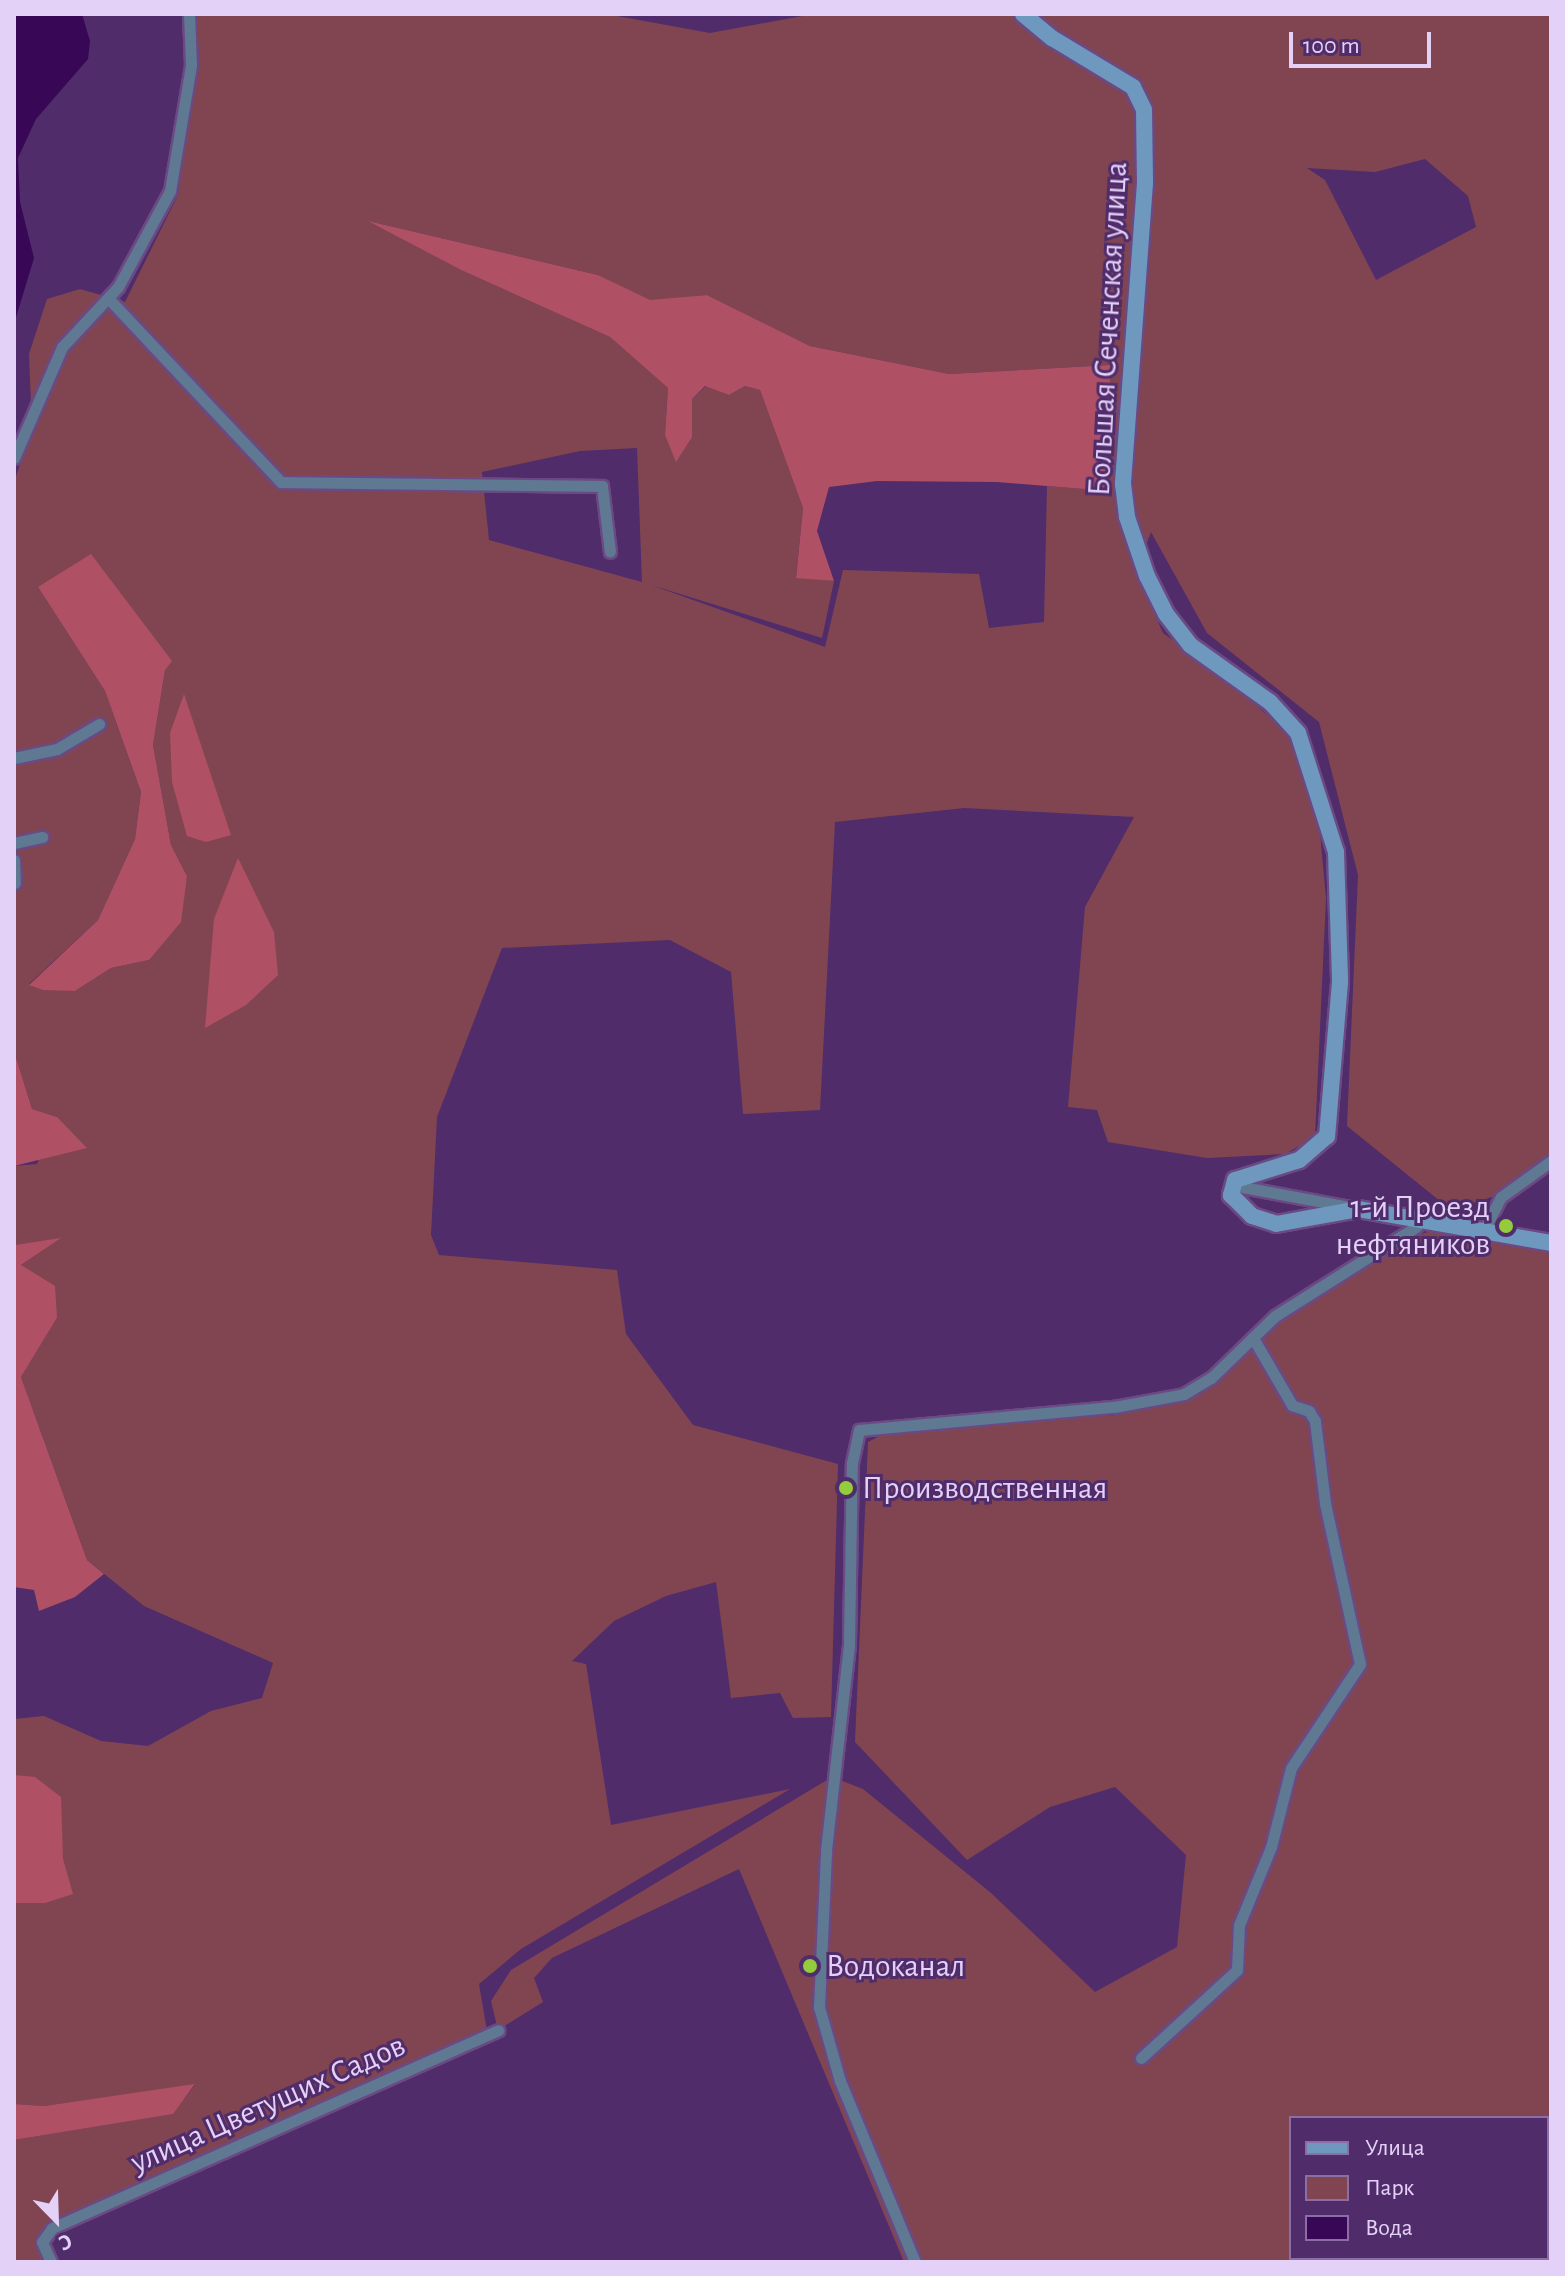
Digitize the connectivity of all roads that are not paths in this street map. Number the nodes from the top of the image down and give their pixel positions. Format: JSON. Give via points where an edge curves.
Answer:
{"nodes":[{"id":1,"x":189,"y":14,"type":"edge"},
{"id":2,"x":1023,"y":14,"type":"edge"},
{"id":3,"x":109,"y":299,"type":"junction"},
{"id":4,"x":14,"y":458,"type":"edge"},
{"id":5,"x":610,"y":552,"type":"dead end"},
{"id":6,"x":99,"y":724,"type":"dead end"},
{"id":7,"x":14,"y":758,"type":"edge"},
{"id":8,"x":42,"y":837,"type":"dead end"},
{"id":9,"x":14,"y":843,"type":"edge"},
{"id":10,"x":14,"y":860,"type":"edge"},
{"id":11,"x":15,"y":883,"type":"edge"},
{"id":12,"x":1551,"y":1161,"type":"edge"},
{"id":13,"x":1232,"y":1185,"type":"junction"},
{"id":14,"x":1358,"y":1209,"type":"junction"},
{"id":15,"x":1422,"y":1218,"type":"junction"},
{"id":16,"x":1484,"y":1230,"type":"junction"},
{"id":17,"x":1551,"y":1243,"type":"edge"},
{"id":18,"x":1253,"y":1338,"type":"junction"},
{"id":19,"x":498,"y":2030,"type":"dead end"},
{"id":20,"x":1141,"y":2058,"type":"dead end"},
{"id":21,"x":51,"y":2262,"type":"edge"},
{"id":22,"x":915,"y":2262,"type":"edge"}],
"edges":[{"from":1,"to":3,"type":"street","via":[[191,65],[170,191]]},
{"from":2,"to":13,"type":"street","name":"Большая Сеченская улица","via":[[1062,46],[1133,87],[1144,110],[1145,183],[1123,484],[1127,517],[1147,576],[1190,645],[1270,702],[1298,733],[1336,852],[1340,982],[1327,1136],[1299,1160],[1244,1175]]},
{"from":3,"to":4,"type":"street","via":[[83,319],[62,347]]},
{"from":3,"to":5,"type":"street","via":[[281,482],[602,486]]},
{"from":6,"to":7,"type":"street","via":[[57,749]]},
{"from":8,"to":9,"type":"street"},
{"from":10,"to":11,"type":"street"},
{"from":12,"to":16,"type":"street","via":[[1501,1197]]},
{"from":13,"to":14,"type":"street"},
{"from":13,"to":14,"type":"street","via":[[1238,1207],[1276,1224]]},
{"from":14,"to":15,"type":"street"},
{"from":15,"to":16,"type":"street"},
{"from":15,"to":18,"type":"street","via":[[1416,1227],[1293,1304]]},
{"from":16,"to":17,"type":"street"},
{"from":18,"to":20,"type":"street","via":[[1292,1405],[1309,1411],[1315,1421],[1325,1503],[1360,1664],[1291,1768],[1271,1847],[1239,1925],[1237,1970]]},
{"from":18,"to":22,"type":"street","via":[[1211,1378],[1166,1400],[859,1430],[852,1463],[849,1644],[826,1850],[819,2007],[840,2081]]},
{"from":19,"to":21,"type":"street","name":"улица Цветущих Садов","via":[[52,2228],[42,2242]]}]}
